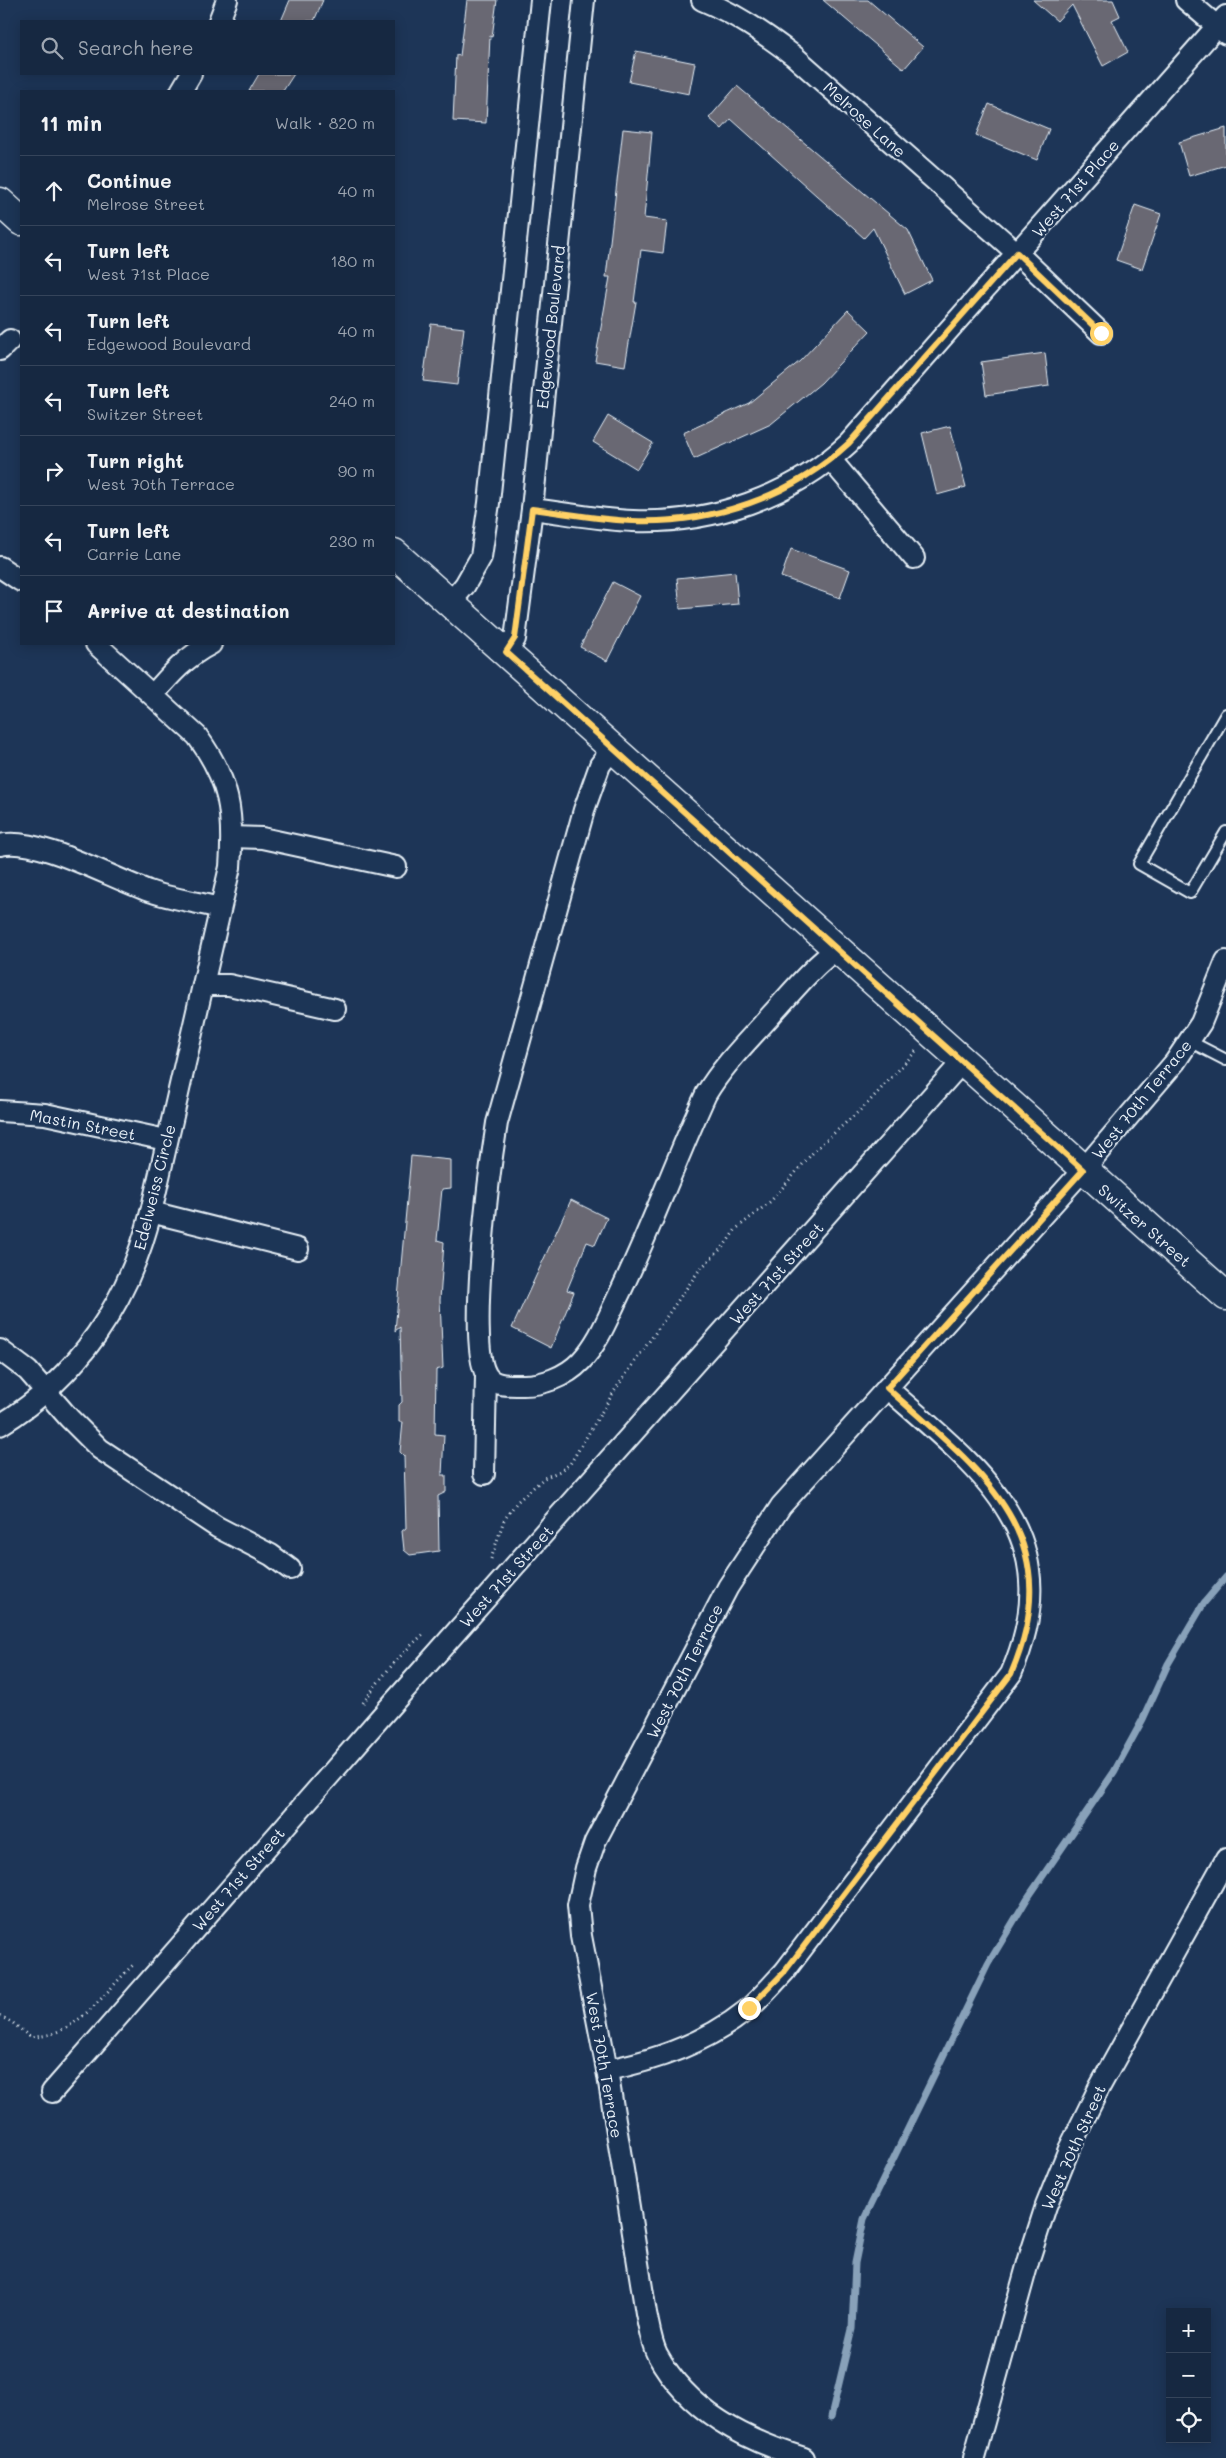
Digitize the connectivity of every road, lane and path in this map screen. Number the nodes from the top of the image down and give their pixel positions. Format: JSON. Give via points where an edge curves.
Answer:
{"nodes":[{"id":1,"x":227,"y":0,"type":"edge"},
{"id":2,"x":541,"y":0,"type":"edge"},
{"id":3,"x":584,"y":0,"type":"edge"},
{"id":4,"x":702,"y":0,"type":"edge"},
{"id":5,"x":1186,"y":0,"type":"edge"},
{"id":6,"x":219,"y":20,"type":"edge"},
{"id":7,"x":1223,"y":25,"type":"edge"},
{"id":8,"x":190,"y":75,"type":"edge"},
{"id":9,"x":182,"y":90,"type":"edge"},
{"id":10,"x":0,"y":202,"type":"edge"},
{"id":11,"x":20,"y":220,"type":"edge"},
{"id":12,"x":1017,"y":253,"type":"junction"},
{"id":13,"x":1101,"y":333,"type":"dead end"},
{"id":14,"x":831,"y":460,"type":"junction"},
{"id":15,"x":532,"y":509,"type":"junction"},
{"id":16,"x":395,"y":554,"type":"edge"},
{"id":17,"x":914,"y":558,"type":"dead end"},
{"id":18,"x":0,"y":566,"type":"edge"},
{"id":19,"x":20,"y":580,"type":"edge"},
{"id":20,"x":450,"y":603,"type":"junction"},
{"id":21,"x":97,"y":645,"type":"edge"},
{"id":22,"x":209,"y":645,"type":"edge"},
{"id":23,"x":506,"y":652,"type":"junction"},
{"id":24,"x":153,"y":695,"type":"junction"},
{"id":25,"x":1226,"y":714,"type":"edge"},
{"id":26,"x":612,"y":748,"type":"junction"},
{"id":27,"x":1226,"y":832,"type":"edge"},
{"id":28,"x":232,"y":837,"type":"junction"},
{"id":29,"x":0,"y":845,"type":"edge"},
{"id":30,"x":396,"y":867,"type":"dead end"},
{"id":31,"x":220,"y":908,"type":"junction"},
{"id":32,"x":837,"y":948,"type":"junction"},
{"id":33,"x":1226,"y":961,"type":"edge"},
{"id":34,"x":203,"y":985,"type":"junction"},
{"id":35,"x":334,"y":1009,"type":"dead end"},
{"id":36,"x":1189,"y":1041,"type":"junction"},
{"id":37,"x":920,"y":1047,"type":"dead end"},
{"id":38,"x":1226,"y":1060,"type":"edge"},
{"id":39,"x":963,"y":1061,"type":"junction"},
{"id":40,"x":0,"y":1111,"type":"edge"},
{"id":41,"x":166,"y":1140,"type":"junction"},
{"id":42,"x":1083,"y":1170,"type":"junction"},
{"id":43,"x":151,"y":1212,"type":"junction"},
{"id":44,"x":298,"y":1249,"type":"dead end"},
{"id":45,"x":1226,"y":1296,"type":"edge"},
{"id":46,"x":0,"y":1350,"type":"edge"},
{"id":47,"x":486,"y":1376,"type":"junction"},
{"id":48,"x":887,"y":1388,"type":"junction"},
{"id":49,"x":46,"y":1392,"type":"junction"},
{"id":50,"x":0,"y":1425,"type":"edge"},
{"id":51,"x":484,"y":1474,"type":"dead end"},
{"id":52,"x":490,"y":1562,"type":"dead end"},
{"id":53,"x":290,"y":1569,"type":"dead end"},
{"id":54,"x":426,"y":1632,"type":"dead end"},
{"id":55,"x":361,"y":1705,"type":"dead end"},
{"id":56,"x":1226,"y":1859,"type":"edge"},
{"id":57,"x":139,"y":1959,"type":"dead end"},
{"id":58,"x":0,"y":2016,"type":"edge"},
{"id":59,"x":607,"y":2070,"type":"junction"},
{"id":60,"x":52,"y":2092,"type":"dead end"},
{"id":61,"x":804,"y":2458,"type":"edge"},
{"id":62,"x":974,"y":2458,"type":"edge"}],
"edges":[{"from":1,"to":6,"type":"street"},
{"from":2,"to":20,"type":"street","via":[[489,503],[480,557],[465,585]]},
{"from":3,"to":15,"type":"street","name":"Edgewood Boulevard"},
{"from":4,"to":12,"type":"street","name":"Melrose Lane","via":[[757,28],[794,56]]},
{"from":5,"to":7,"type":"street"},
{"from":7,"to":12,"type":"street","name":"West 71st Place"},
{"from":8,"to":9,"type":"street"},
{"from":10,"to":11,"type":"street"},
{"from":12,"to":13,"type":"street","name":"Melrose Lane"},
{"from":12,"to":14,"type":"street","name":"West 71st Place"},
{"from":14,"to":15,"type":"street","name":"West 71st Place","via":[[799,481],[756,501],[692,518],[632,521]]},
{"from":14,"to":17,"type":"street"},
{"from":15,"to":23,"type":"street","name":"Edgewood Boulevard","via":[[515,638]]},
{"from":16,"to":20,"type":"street","name":"Switzer Street"},
{"from":18,"to":19,"type":"street"},
{"from":20,"to":23,"type":"street","name":"Switzer Street"},
{"from":21,"to":24,"type":"street","name":"Edelweiss Circle"},
{"from":22,"to":24,"type":"street","via":[[172,673]]},
{"from":23,"to":26,"type":"street","name":"Switzer Street"},
{"from":24,"to":28,"type":"street","name":"Edelweiss Circle","via":[[197,736],[210,754],[231,806]]},
{"from":25,"to":27,"type":"lane","via":[[1139,864],[1190,893]]},
{"from":26,"to":32,"type":"street","name":"Switzer Street"},
{"from":26,"to":47,"type":"street","via":[[600,765],[584,810],[497,1123],[489,1170],[479,1303],[481,1361]]},
{"from":28,"to":30,"type":"street","via":[[262,838]]},
{"from":28,"to":31,"type":"street","name":"Edelweiss Circle","via":[[230,867]]},
{"from":29,"to":31,"type":"street","via":[[13,842],[39,848],[150,891]]},
{"from":31,"to":34,"type":"street","name":"Edelweiss Circle"},
{"from":32,"to":39,"type":"street","name":"Switzer Street"},
{"from":32,"to":47,"type":"street","via":[[820,962],[719,1072],[710,1086],[632,1269],[597,1340],[581,1361],[560,1377],[529,1386],[500,1385]]},
{"from":33,"to":36,"type":"street","name":"West 70th Terrace","via":[[1201,1023]]},
{"from":34,"to":35,"type":"street","via":[[229,985]]},
{"from":34,"to":41,"type":"street","name":"Edelweiss Circle"},
{"from":36,"to":38,"type":"lane"},
{"from":36,"to":42,"type":"street","name":"West 70th Terrace"},
{"from":37,"to":52,"type":"path","via":[[866,1105],[816,1149],[770,1201],[736,1229],[700,1269],[615,1390],[570,1464],[544,1478],[504,1520]]},
{"from":39,"to":42,"type":"street","name":"Switzer Street"},
{"from":39,"to":60,"type":"street","name":"West 71st Street"},
{"from":40,"to":41,"type":"street","name":"Mastin Street","via":[[45,1114]]},
{"from":41,"to":43,"type":"street","name":"Edelweiss Circle"},
{"from":42,"to":45,"type":"street","name":"Switzer Street"},
{"from":42,"to":48,"type":"street","name":"West 70th Terrace"},
{"from":43,"to":44,"type":"street"},
{"from":43,"to":49,"type":"street","name":"Edelweiss Circle","via":[[121,1296],[98,1334]]},
{"from":46,"to":49,"type":"street","via":[[28,1371]]},
{"from":47,"to":51,"type":"street"},
{"from":48,"to":59,"type":"street","name":"West 70th Terrace","via":[[781,1506],[756,1541],[728,1587],[595,1842],[578,1905]]},
{"from":48,"to":59,"type":"street","via":[[970,1462],[1004,1504],[1015,1525],[1028,1566],[1030,1589],[1026,1634],[1019,1655],[1011,1674],[785,1971],[749,2008],[687,2047]]},
{"from":49,"to":50,"type":"street","name":"Edelweiss Circle","via":[[28,1408]]},
{"from":49,"to":53,"type":"street","via":[[100,1449],[217,1527],[271,1555]]},
{"from":54,"to":55,"type":"path","via":[[403,1651]]},
{"from":56,"to":62,"type":"street","name":"West 70th Street","via":[[1100,2088],[1066,2158],[1029,2259]]},
{"from":57,"to":58,"type":"path","via":[[86,2013],[54,2034],[31,2038]]},
{"from":59,"to":61,"type":"street","name":"West 70th Terrace","via":[[646,2313],[657,2352],[679,2386],[709,2415],[743,2436]]}]}
